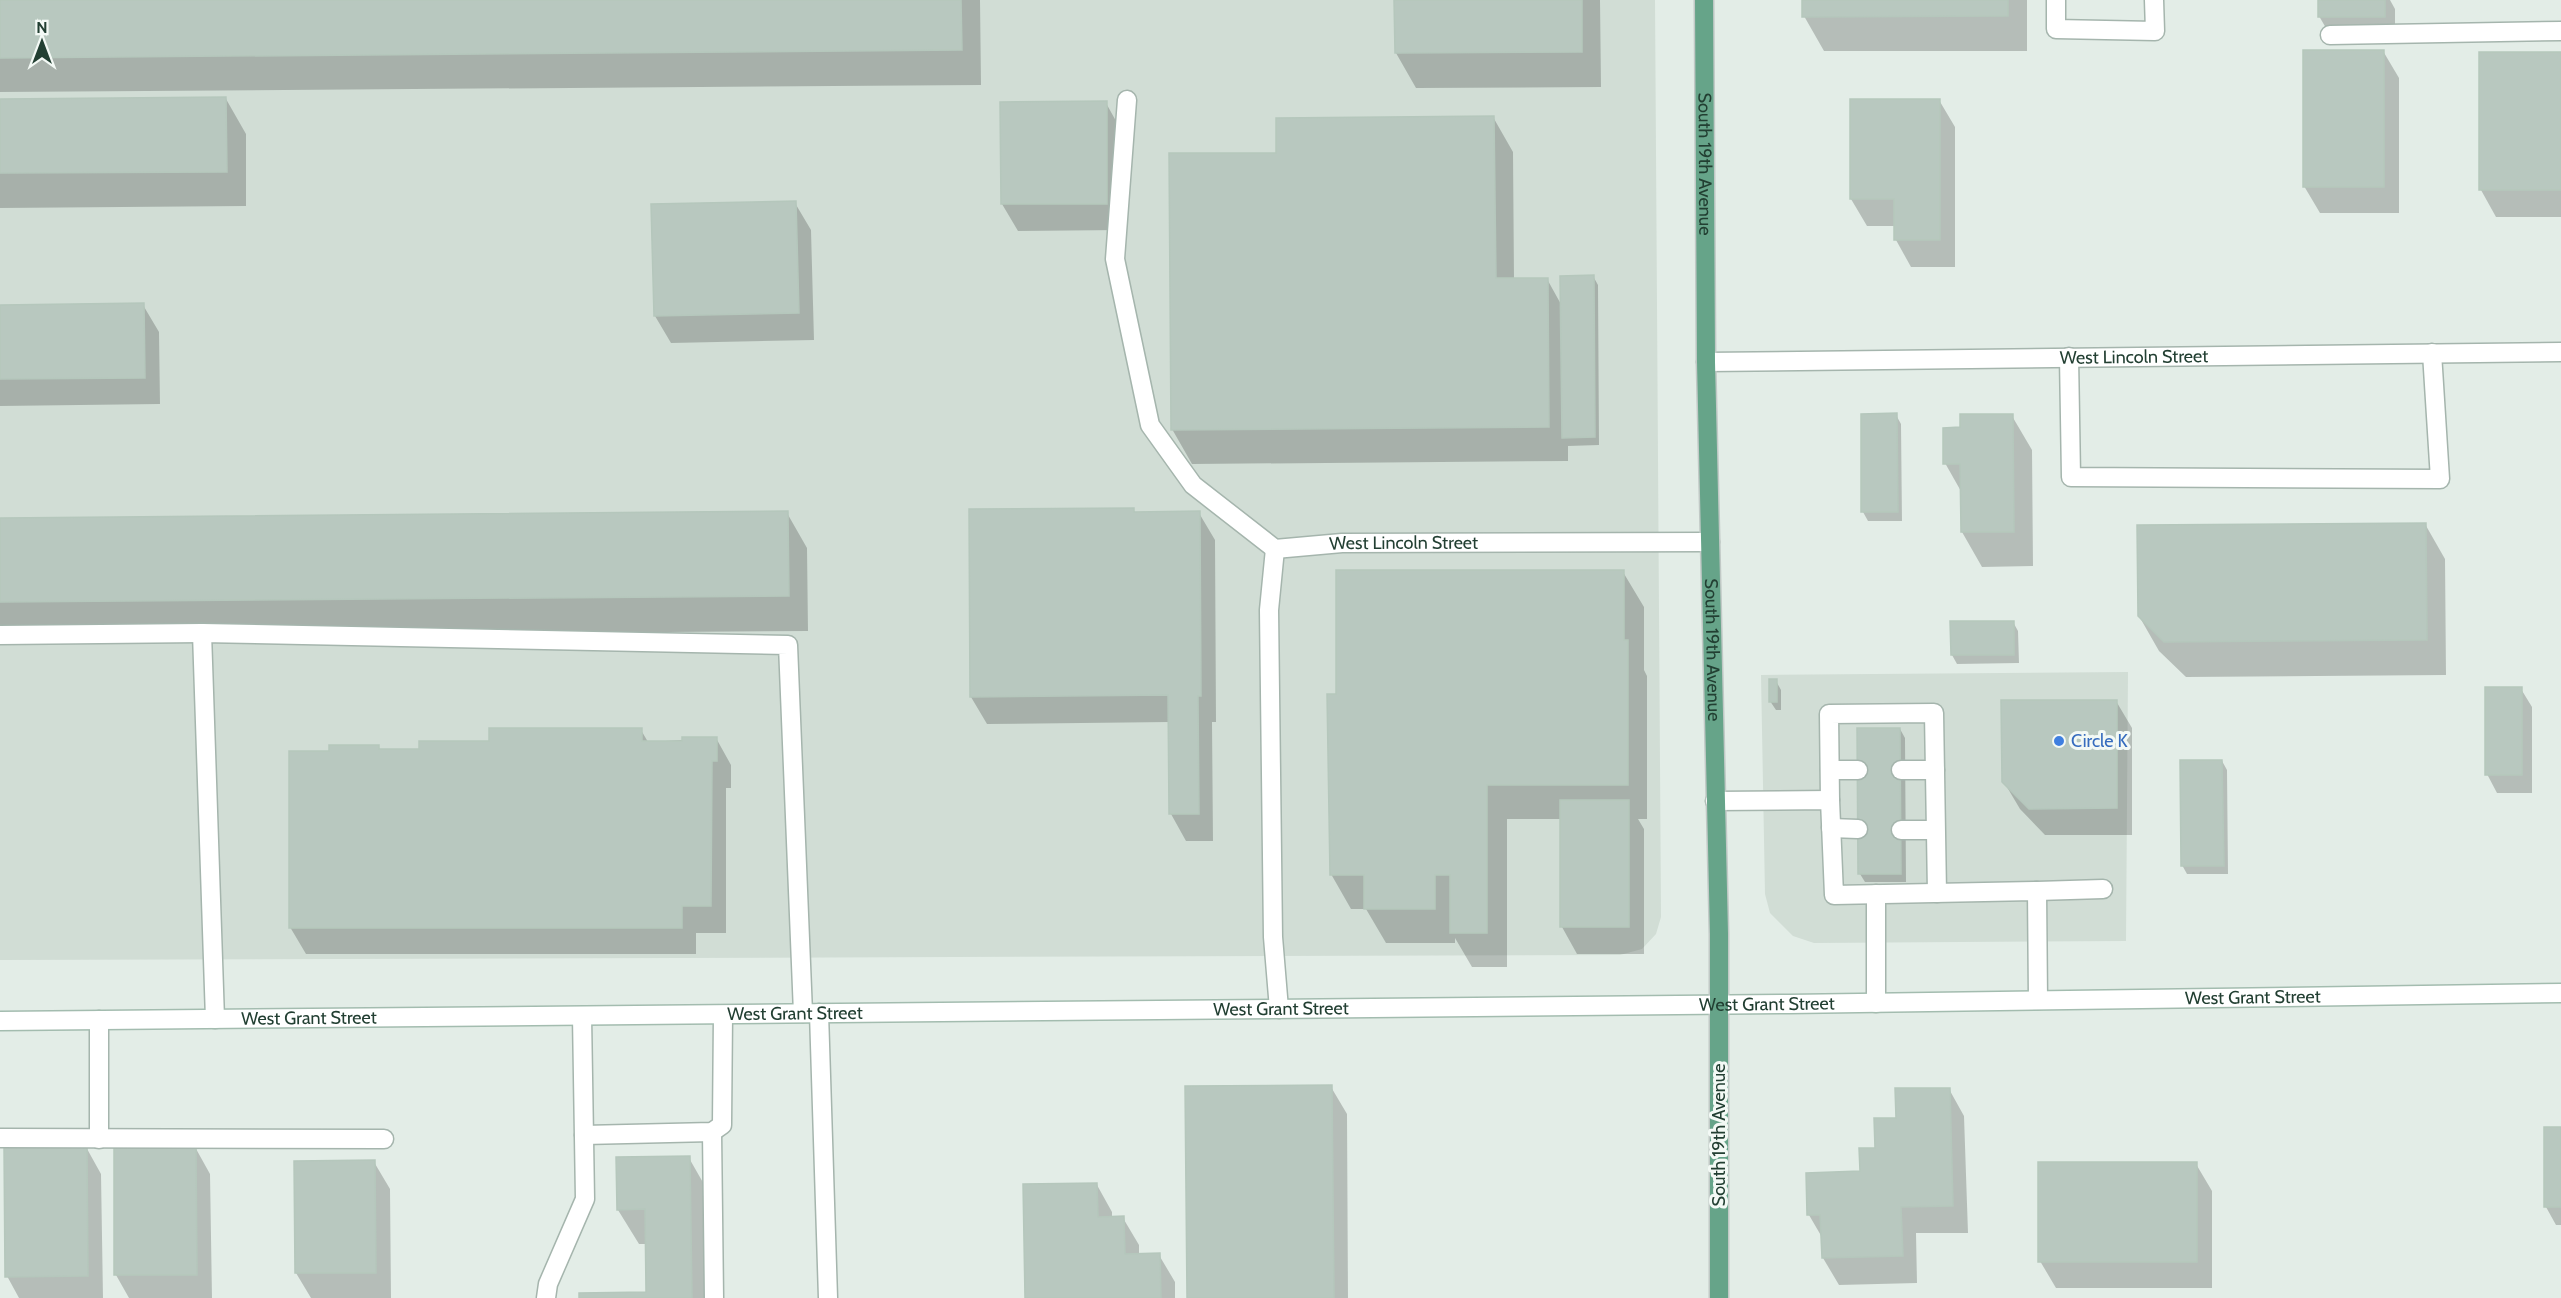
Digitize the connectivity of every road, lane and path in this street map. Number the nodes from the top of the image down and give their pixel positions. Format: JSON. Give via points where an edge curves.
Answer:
{"nodes":[{"id":1,"x":1704,"y":0,"type":"edge"},
{"id":2,"x":2056,"y":0,"type":"edge"},
{"id":3,"x":2154,"y":0,"type":"edge"},
{"id":4,"x":2561,"y":31,"type":"edge"},
{"id":5,"x":2330,"y":34,"type":"dead end"},
{"id":6,"x":1127,"y":100,"type":"dead end"},
{"id":7,"x":2561,"y":352,"type":"edge"},
{"id":8,"x":2432,"y":353,"type":"junction"},
{"id":9,"x":2069,"y":357,"type":"junction"},
{"id":10,"x":1706,"y":362,"type":"junction"},
{"id":11,"x":1710,"y":542,"type":"junction"},
{"id":12,"x":1275,"y":549,"type":"junction"},
{"id":13,"x":202,"y":633,"type":"junction"},
{"id":14,"x":0,"y":634,"type":"edge"},
{"id":15,"x":1830,"y":770,"type":"junction"},
{"id":16,"x":1858,"y":770,"type":"dead end"},
{"id":17,"x":1901,"y":770,"type":"dead end"},
{"id":18,"x":1935,"y":770,"type":"junction"},
{"id":19,"x":1830,"y":800,"type":"junction"},
{"id":20,"x":1715,"y":801,"type":"junction"},
{"id":21,"x":1831,"y":828,"type":"junction"},
{"id":22,"x":1858,"y":829,"type":"dead end"},
{"id":23,"x":1901,"y":830,"type":"dead end"},
{"id":24,"x":1935,"y":830,"type":"junction"},
{"id":25,"x":2103,"y":889,"type":"dead end"},
{"id":26,"x":2037,"y":891,"type":"junction"},
{"id":27,"x":1936,"y":893,"type":"junction"},
{"id":28,"x":1876,"y":894,"type":"junction"},
{"id":29,"x":2561,"y":993,"type":"edge"},
{"id":30,"x":2038,"y":1000,"type":"junction"},
{"id":31,"x":1876,"y":1003,"type":"junction"},
{"id":32,"x":1719,"y":1005,"type":"junction"},
{"id":33,"x":1279,"y":1009,"type":"junction"},
{"id":34,"x":811,"y":1013,"type":"junction"},
{"id":35,"x":723,"y":1015,"type":"junction"},
{"id":36,"x":582,"y":1016,"type":"junction"},
{"id":37,"x":215,"y":1019,"type":"junction"},
{"id":38,"x":99,"y":1020,"type":"junction"},
{"id":39,"x":0,"y":1021,"type":"edge"},
{"id":40,"x":712,"y":1132,"type":"junction"},
{"id":41,"x":584,"y":1136,"type":"junction"},
{"id":42,"x":0,"y":1138,"type":"edge"},
{"id":43,"x":99,"y":1139,"type":"junction"},
{"id":44,"x":384,"y":1139,"type":"dead end"},
{"id":45,"x":546,"y":1298,"type":"edge"},
{"id":46,"x":714,"y":1298,"type":"edge"},
{"id":47,"x":828,"y":1298,"type":"edge"},
{"id":48,"x":1719,"y":1298,"type":"edge"}],
"edges":[{"from":1,"to":10,"type":"main road","name":"South 19th Avenue"},
{"from":2,"to":3,"type":"main road","via":[[2056,29],[2155,31]]},
{"from":4,"to":5,"type":"main road"},
{"from":6,"to":12,"type":"main road","via":[[1115,259],[1150,425],[1193,485]]},
{"from":7,"to":8,"type":"main road","name":"West Lincoln Street"},
{"from":8,"to":9,"type":"main road","name":"West Lincoln Street"},
{"from":8,"to":9,"type":"main road","via":[[2440,480],[2071,477]]},
{"from":9,"to":10,"type":"main road","name":"West Lincoln Street"},
{"from":10,"to":11,"type":"main road","name":"South 19th Avenue"},
{"from":11,"to":12,"type":"main road","name":"West Lincoln Street","via":[[1342,543]]},
{"from":11,"to":20,"type":"main road","name":"South 19th Avenue"},
{"from":12,"to":33,"type":"main road","via":[[1269,610],[1273,937]]},
{"from":13,"to":14,"type":"main road"},
{"from":13,"to":34,"type":"main road","via":[[788,645]]},
{"from":13,"to":37,"type":"main road"},
{"from":15,"to":16,"type":"main road"},
{"from":15,"to":18,"type":"main road","via":[[1829,714],[1934,713]]},
{"from":15,"to":19,"type":"main road"},
{"from":17,"to":18,"type":"main road"},
{"from":18,"to":24,"type":"main road"},
{"from":19,"to":20,"type":"main road"},
{"from":19,"to":21,"type":"main road"},
{"from":20,"to":32,"type":"main road","name":"South 19th Avenue"},
{"from":21,"to":22,"type":"main road"},
{"from":21,"to":28,"type":"main road","via":[[1834,895]]},
{"from":23,"to":24,"type":"main road"},
{"from":24,"to":27,"type":"main road"},
{"from":25,"to":26,"type":"main road"},
{"from":26,"to":27,"type":"main road"},
{"from":26,"to":30,"type":"main road"},
{"from":27,"to":28,"type":"main road"},
{"from":28,"to":31,"type":"main road"},
{"from":29,"to":30,"type":"main road","name":"West Grant Street"},
{"from":30,"to":31,"type":"main road","name":"West Grant Street"},
{"from":31,"to":32,"type":"main road","name":"West Grant Street"},
{"from":32,"to":33,"type":"main road","name":"West Grant Street"},
{"from":32,"to":48,"type":"main road","name":"South 19th Avenue"},
{"from":33,"to":34,"type":"main road","name":"West Grant Street"},
{"from":34,"to":35,"type":"main road","name":"West Grant Street"},
{"from":34,"to":47,"type":"main road"},
{"from":35,"to":36,"type":"main road","name":"West Grant Street"},
{"from":35,"to":40,"type":"main road","via":[[722,1125]]},
{"from":36,"to":37,"type":"main road","name":"West Grant Street"},
{"from":36,"to":41,"type":"main road"},
{"from":37,"to":38,"type":"main road","name":"West Grant Street"},
{"from":38,"to":39,"type":"main road","name":"West Grant Street"},
{"from":38,"to":43,"type":"main road"},
{"from":40,"to":41,"type":"main road"},
{"from":40,"to":46,"type":"main road"},
{"from":41,"to":45,"type":"main road","via":[[585,1200],[548,1284]]},
{"from":42,"to":43,"type":"main road"},
{"from":43,"to":44,"type":"main road"}]}
